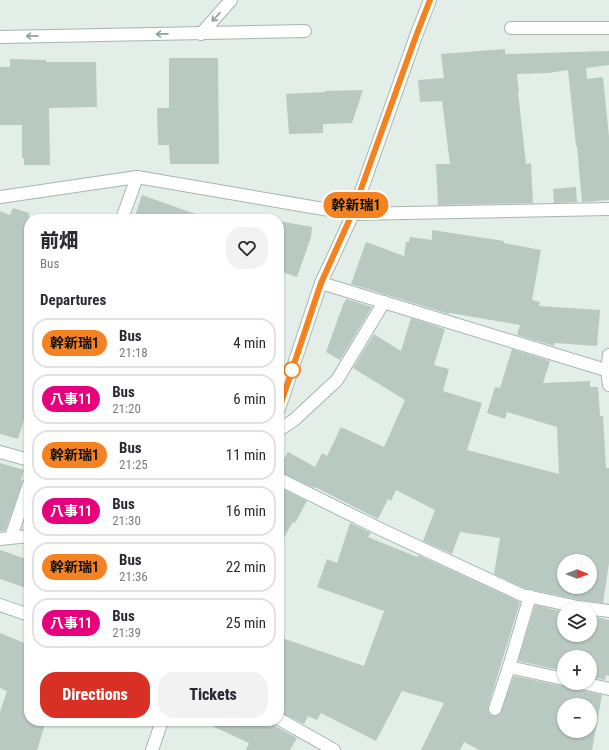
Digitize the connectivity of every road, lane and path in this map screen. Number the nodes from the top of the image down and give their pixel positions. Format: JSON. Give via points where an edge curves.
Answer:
{"nodes":[{"id":1,"x":231,"y":0,"type":"edge"},
{"id":2,"x":430,"y":0,"type":"edge"},
{"id":3,"x":511,"y":28,"type":"dead end"},
{"id":4,"x":609,"y":28,"type":"edge"},
{"id":5,"x":305,"y":31,"type":"dead end"},
{"id":6,"x":200,"y":34,"type":"junction"},
{"id":7,"x":0,"y":37,"type":"edge"},
{"id":8,"x":137,"y":177,"type":"junction"},
{"id":9,"x":0,"y":197,"type":"edge"},
{"id":10,"x":609,"y":209,"type":"edge"},
{"id":11,"x":124,"y":214,"type":"edge"},
{"id":12,"x":352,"y":214,"type":"junction"},
{"id":13,"x":321,"y":283,"type":"junction"},
{"id":14,"x":384,"y":302,"type":"junction"},
{"id":15,"x":609,"y":355,"type":"edge"},
{"id":16,"x":608,"y":370,"type":"edge"},
{"id":17,"x":609,"y":385,"type":"edge"},
{"id":18,"x":284,"y":394,"type":"edge"},
{"id":19,"x":284,"y":427,"type":"edge"},
{"id":20,"x":0,"y":452,"type":"edge"},
{"id":21,"x":24,"y":459,"type":"edge"},
{"id":22,"x":284,"y":481,"type":"edge"},
{"id":23,"x":24,"y":496,"type":"edge"},
{"id":24,"x":24,"y":536,"type":"edge"},
{"id":25,"x":6,"y":538,"type":"edge"},
{"id":26,"x":530,"y":596,"type":"junction"},
{"id":27,"x":0,"y":605,"type":"edge"},
{"id":28,"x":609,"y":611,"type":"edge"},
{"id":29,"x":24,"y":613,"type":"edge"},
{"id":30,"x":509,"y":667,"type":"junction"},
{"id":31,"x":557,"y":677,"type":"edge"},
{"id":32,"x":597,"y":686,"type":"edge"},
{"id":33,"x":609,"y":689,"type":"edge"},
{"id":34,"x":495,"y":709,"type":"dead end"},
{"id":35,"x":284,"y":722,"type":"edge"},
{"id":36,"x":160,"y":726,"type":"edge"},
{"id":37,"x":152,"y":750,"type":"edge"},
{"id":38,"x":334,"y":750,"type":"edge"}],
"edges":[{"from":1,"to":6,"type":"street","one_way":true},
{"from":2,"to":12,"type":"street"},
{"from":3,"to":4,"type":"street"},
{"from":5,"to":6,"type":"street"},
{"from":6,"to":7,"type":"street","one_way":true},
{"from":8,"to":9,"type":"street"},
{"from":8,"to":11,"type":"street"},
{"from":8,"to":12,"type":"street"},
{"from":10,"to":12,"type":"street"},
{"from":12,"to":13,"type":"street"},
{"from":13,"to":14,"type":"street"},
{"from":13,"to":18,"type":"street"},
{"from":14,"to":16,"type":"street"},
{"from":14,"to":19,"type":"street","via":[[337,380]]},
{"from":15,"to":16,"type":"street"},
{"from":16,"to":17,"type":"street"},
{"from":20,"to":21,"type":"street"},
{"from":22,"to":26,"type":"street","via":[[382,530],[522,595]]},
{"from":23,"to":25,"type":"street"},
{"from":24,"to":25,"type":"street"},
{"from":26,"to":28,"type":"street"},
{"from":26,"to":30,"type":"street"},
{"from":27,"to":29,"type":"street"},
{"from":30,"to":31,"type":"street"},
{"from":30,"to":34,"type":"street"},
{"from":32,"to":33,"type":"street"},
{"from":35,"to":38,"type":"street"},
{"from":36,"to":37,"type":"street"}]}
